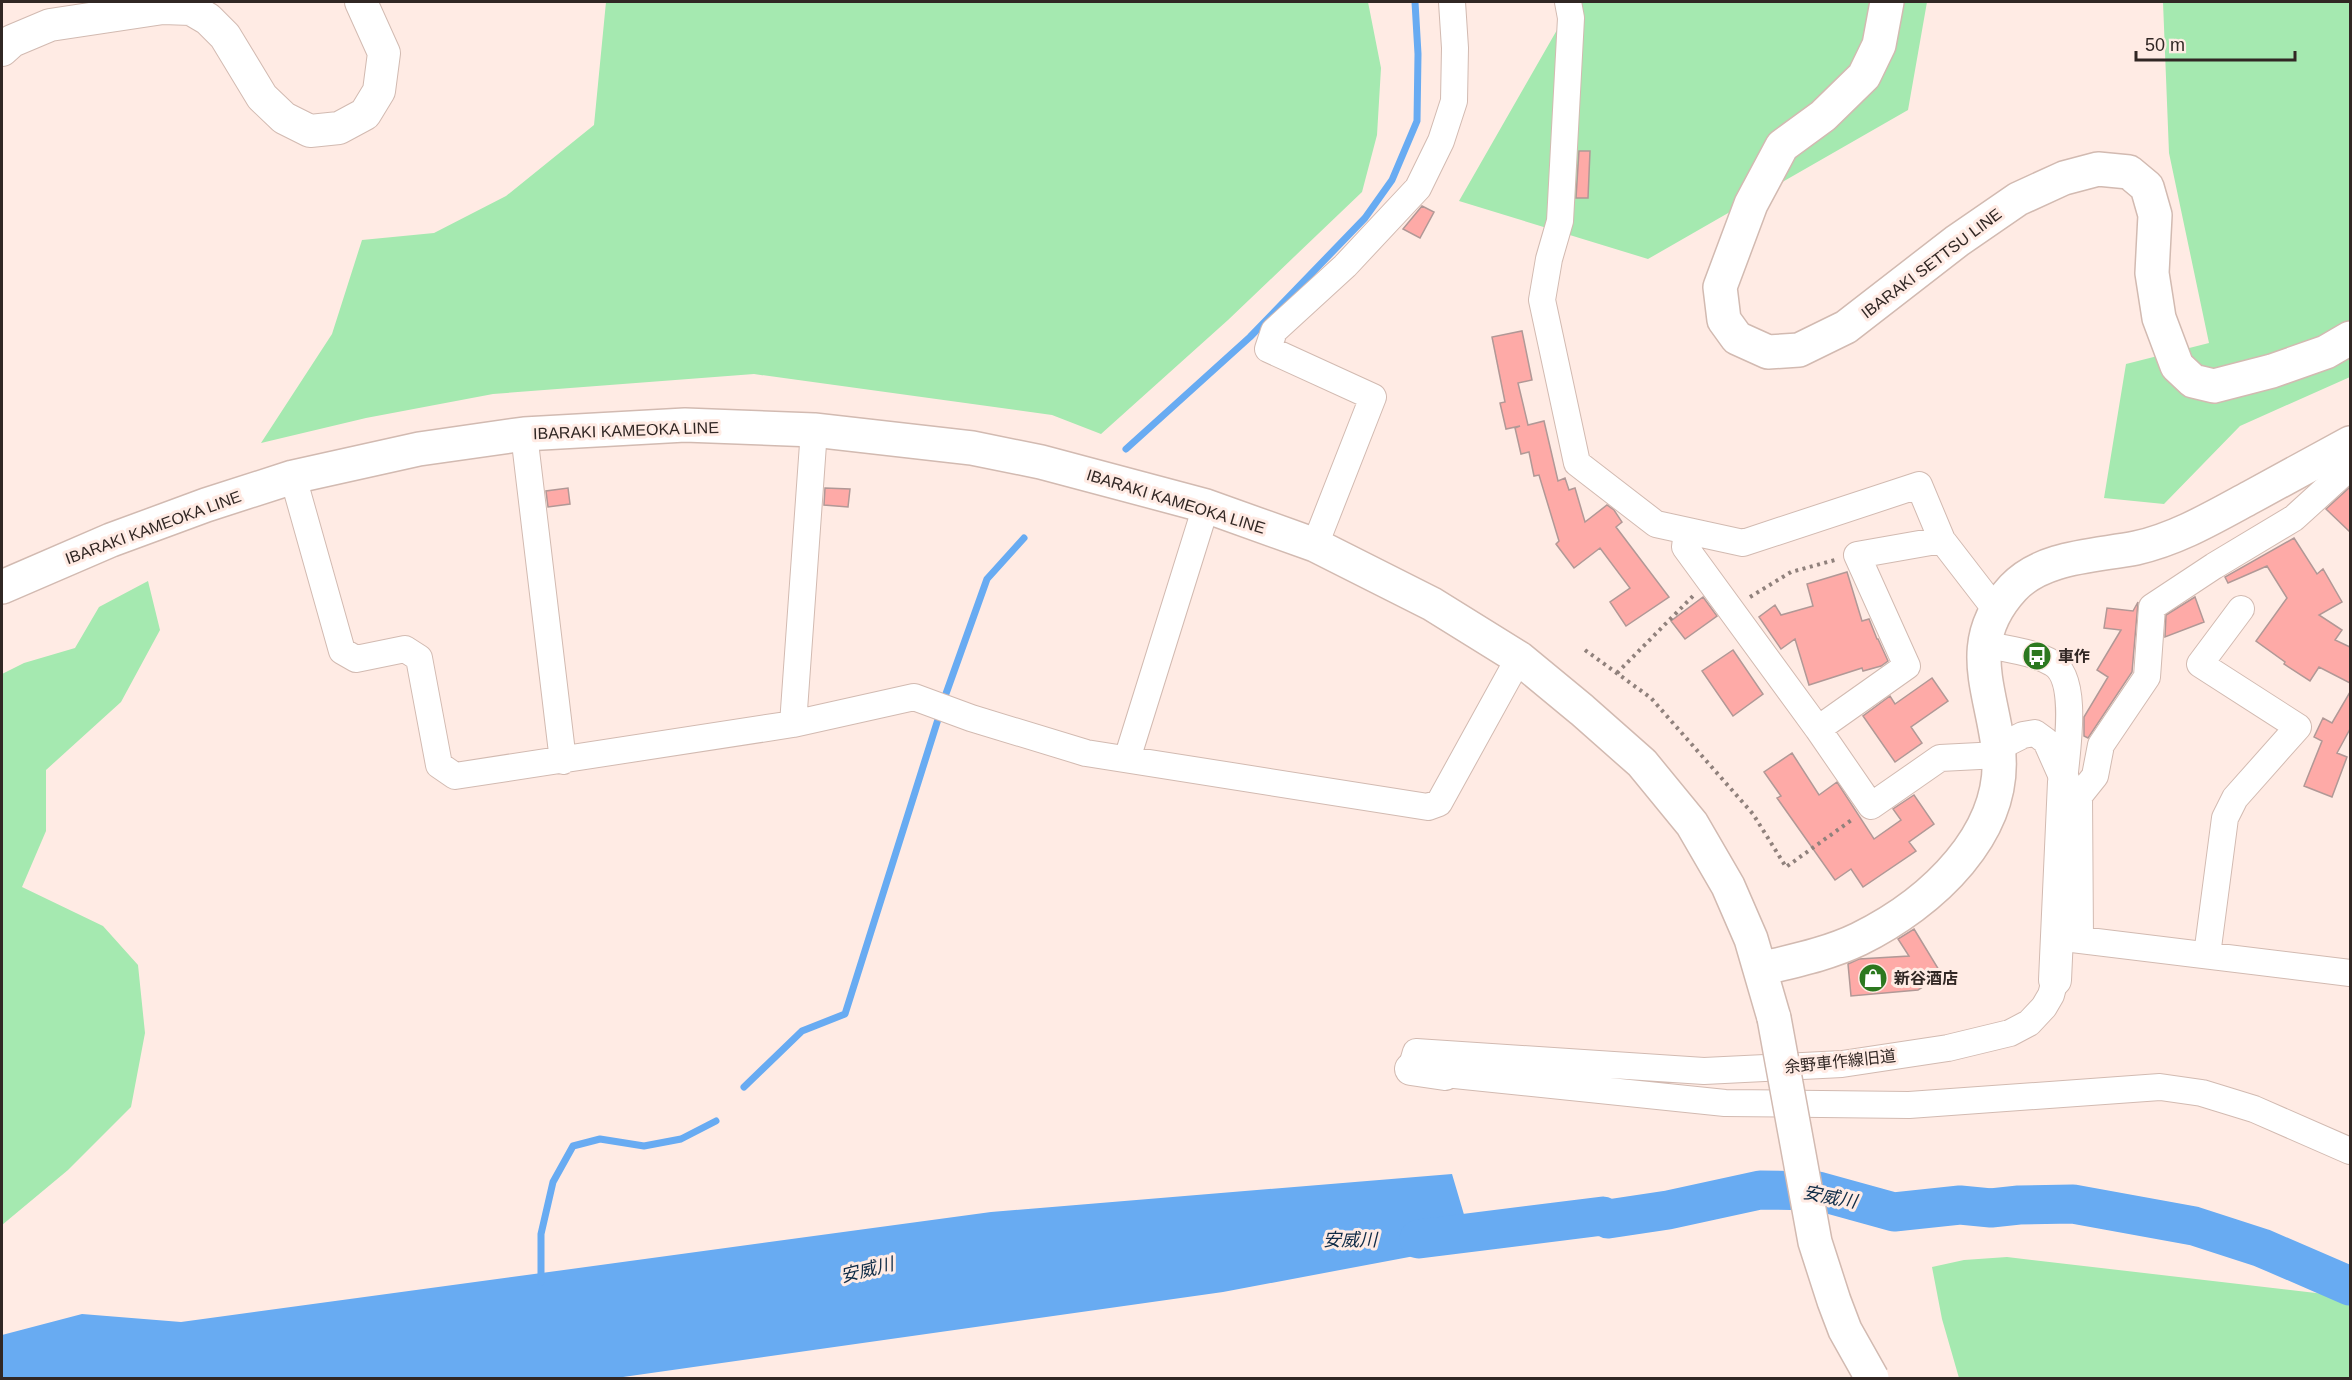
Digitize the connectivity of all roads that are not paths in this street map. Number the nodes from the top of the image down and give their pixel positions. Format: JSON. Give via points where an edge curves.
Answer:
{"nodes":[{"id":1,"x":361,"y":2,"type":"edge"},
{"id":2,"x":1452,"y":2,"type":"edge"},
{"id":3,"x":1568,"y":2,"type":"edge"},
{"id":4,"x":1887,"y":2,"type":"edge"},
{"id":5,"x":2,"y":50,"type":"edge"},
{"id":6,"x":2350,"y":338,"type":"edge"},
{"id":7,"x":813,"y":430,"type":"junction"},
{"id":8,"x":524,"y":434,"type":"junction"},
{"id":9,"x":2350,"y":443,"type":"edge"},
{"id":10,"x":2350,"y":467,"type":"edge"},
{"id":11,"x":293,"y":477,"type":"junction"},
{"id":12,"x":1206,"y":506,"type":"junction"},
{"id":13,"x":1687,"y":531,"type":"junction"},
{"id":14,"x":1942,"y":540,"type":"junction"},
{"id":15,"x":1315,"y":545,"type":"junction"},
{"id":16,"x":2,"y":587,"type":"edge"},
{"id":17,"x":2241,"y":609,"type":"dead end"},
{"id":18,"x":1996,"y":610,"type":"junction"},
{"id":19,"x":1985,"y":644,"type":"junction"},
{"id":20,"x":1519,"y":658,"type":"junction"},
{"id":21,"x":2068,"y":692,"type":"junction"},
{"id":22,"x":793,"y":724,"type":"junction"},
{"id":23,"x":1818,"y":729,"type":"junction"},
{"id":24,"x":2035,"y":733,"type":"junction"},
{"id":25,"x":1999,"y":751,"type":"junction"},
{"id":26,"x":1127,"y":759,"type":"junction"},
{"id":27,"x":563,"y":760,"type":"junction"},
{"id":28,"x":2064,"y":782,"type":"junction"},
{"id":29,"x":2069,"y":938,"type":"junction"},
{"id":30,"x":2206,"y":955,"type":"junction"},
{"id":31,"x":1760,"y":969,"type":"junction"},
{"id":32,"x":2350,"y":973,"type":"edge"},
{"id":33,"x":2055,"y":980,"type":"joint"},
{"id":34,"x":1412,"y":1069,"type":"joint"},
{"id":35,"x":1445,"y":1074,"type":"joint"},
{"id":36,"x":2350,"y":1151,"type":"edge"},
{"id":37,"x":1872,"y":1378,"type":"edge"}],
"edges":[{"from":1,"to":5,"type":"street","via":[[384,53],[379,91],[365,114],[339,128],[310,131],[284,118],[262,97],[225,36],[191,9],[163,8],[50,25],[12,41]]},
{"from":2,"to":15,"type":"street","via":[[1454,101],[1441,141],[1418,188],[1345,266],[1274,331],[1268,349],[1373,397]]},
{"from":3,"to":13,"type":"street","via":[[1571,18],[1560,221],[1542,300],[1577,463],[1656,524]]},
{"from":4,"to":6,"type":"main road","name":"IBARAKI SETTSU LINE","via":[[1879,45],[1864,76],[1822,116],[1782,146],[1751,204],[1720,287],[1724,320],[1737,338],[1768,352],[1799,351],[1846,327],[2018,199],[2064,177],[2098,169],[2129,172],[2147,187],[2155,215],[2152,273],[2159,318],[2177,366],[2193,381],[2214,386],[2272,371],[2326,352]]},
{"from":7,"to":8,"type":"main road","name":"IBARAKI KAMEOKA LINE","via":[[685,425]]},
{"from":7,"to":12,"type":"main road","name":"IBARAKI KAMEOKA LINE","via":[[972,448]]},
{"from":7,"to":22,"type":"street"},
{"from":8,"to":11,"type":"main road","name":"IBARAKI KAMEOKA LINE","via":[[419,449]]},
{"from":8,"to":27,"type":"street"},
{"from":9,"to":18,"type":"main road","via":[[2176,535],[2139,547],[2061,562],[2036,572],[2015,586]]},
{"from":10,"to":29,"type":"street","via":[[2294,518],[2152,607],[2147,677],[2102,745],[2095,776],[2079,796]]},
{"from":11,"to":16,"type":"main road","name":"IBARAKI KAMEOKA LINE","via":[[111,540]]},
{"from":11,"to":27,"type":"street","via":[[342,651],[356,659],[405,649],[419,658],[439,765],[455,776]]},
{"from":12,"to":15,"type":"main road","name":"IBARAKI KAMEOKA LINE"},
{"from":12,"to":26,"type":"street"},
{"from":13,"to":14,"type":"street","via":[[1743,543],[1919,485]]},
{"from":13,"to":23,"type":"street","via":[[1685,547]]},
{"from":14,"to":18,"type":"street"},
{"from":14,"to":23,"type":"street","via":[[1857,555],[1907,666]]},
{"from":15,"to":20,"type":"main road","name":"IBARAKI KAMEOKA LINE","via":[[1432,604]]},
{"from":17,"to":30,"type":"street","via":[[2200,664],[2298,727],[2235,798],[2225,818]]},
{"from":18,"to":19,"type":"main road"},
{"from":19,"to":21,"type":"street","name":"余野車作線旧道","via":[[2055,664],[2066,679]]},
{"from":19,"to":25,"type":"main road","via":[[1983,659]]},
{"from":20,"to":26,"type":"street","via":[[1439,803],[1428,807]]},
{"from":20,"to":31,"type":"main road","name":"IBARAKI KAMEOKA LINE","via":[[1642,763],[1692,824],[1728,886]]},
{"from":21,"to":24,"type":"street","via":[[2046,727]]},
{"from":21,"to":28,"type":"street","name":"余野車作線旧道"},
{"from":22,"to":26,"type":"street","via":[[914,697],[1086,753]]},
{"from":22,"to":27,"type":"street"},
{"from":23,"to":25,"type":"street","via":[[1871,806],[1940,758]]},
{"from":24,"to":25,"type":"street","via":[[2023,735]]},
{"from":24,"to":28,"type":"street","name":"余野車作線旧道","via":[[2046,741]]},
{"from":25,"to":31,"type":"main road","via":[[1991,812],[1967,855],[1932,890],[1899,916],[1858,939]]},
{"from":28,"to":29,"type":"street","name":"余野車作線旧道"},
{"from":29,"to":30,"type":"street"},
{"from":29,"to":33,"type":"street","name":"余野車作線旧道"},
{"from":30,"to":32,"type":"street"},
{"from":31,"to":37,"type":"main road","name":"IBARAKI KAMEOKA LINE","bridge":true,"via":[[1774,1018],[1818,1252],[1841,1320]]},
{"from":33,"to":34,"type":"street","name":"余野車作線旧道","via":[[2044,1007],[2029,1023],[2010,1033],[1948,1048],[1842,1064],[1704,1071],[1416,1052]]},
{"from":34,"to":35,"type":"street"},
{"from":35,"to":36,"type":"street","via":[[1725,1102],[1909,1104],[2160,1087],[2202,1093],[2254,1109]]}]}
